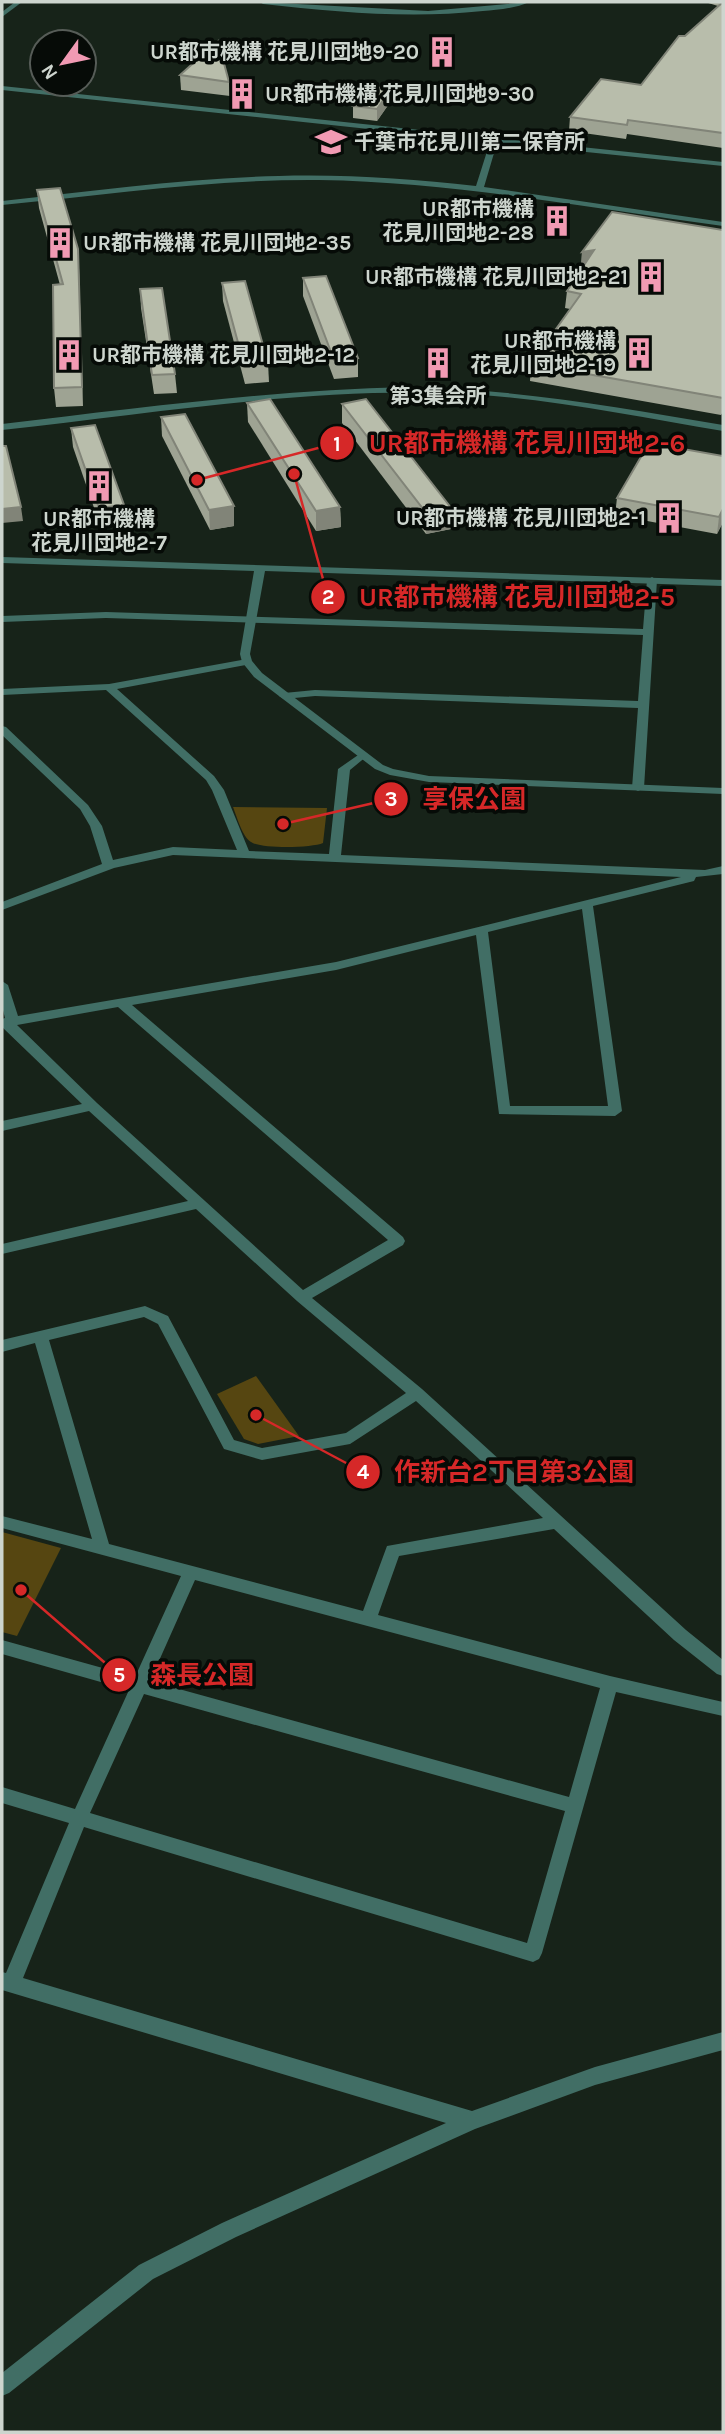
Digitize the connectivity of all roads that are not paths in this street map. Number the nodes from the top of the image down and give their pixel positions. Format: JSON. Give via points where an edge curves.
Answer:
{"nodes":[{"id":1,"x":19,"y":2,"type":"edge"},
{"id":2,"x":263,"y":2,"type":"edge"},
{"id":3,"x":526,"y":2,"type":"edge"},
{"id":4,"x":2,"y":15,"type":"edge"},
{"id":5,"x":2,"y":88,"type":"edge"},
{"id":6,"x":494,"y":140,"type":"junction"},
{"id":7,"x":723,"y":164,"type":"edge"},
{"id":8,"x":480,"y":188,"type":"junction"},
{"id":9,"x":2,"y":203,"type":"edge"},
{"id":10,"x":723,"y":224,"type":"edge"},
{"id":11,"x":2,"y":427,"type":"edge"},
{"id":12,"x":723,"y":428,"type":"edge"},
{"id":13,"x":2,"y":560,"type":"edge"},
{"id":14,"x":260,"y":568,"type":"junction"},
{"id":15,"x":652,"y":580,"type":"junction"},
{"id":16,"x":723,"y":583,"type":"edge"},
{"id":17,"x":2,"y":619,"type":"edge"},
{"id":18,"x":251,"y":619,"type":"junction"},
{"id":19,"x":649,"y":632,"type":"junction"},
{"id":20,"x":247,"y":662,"type":"junction"},
{"id":21,"x":109,"y":687,"type":"junction"},
{"id":22,"x":2,"y":692,"type":"edge"},
{"id":23,"x":284,"y":695,"type":"junction"},
{"id":24,"x":645,"y":705,"type":"junction"},
{"id":25,"x":2,"y":729,"type":"edge"},
{"id":26,"x":361,"y":756,"type":"junction"},
{"id":27,"x":638,"y":788,"type":"junction"},
{"id":28,"x":723,"y":791,"type":"edge"},
{"id":29,"x":244,"y":853,"type":"junction"},
{"id":30,"x":335,"y":858,"type":"junction"},
{"id":31,"x":109,"y":866,"type":"junction"},
{"id":32,"x":723,"y":870,"type":"edge"},
{"id":33,"x":705,"y":874,"type":"junction"},
{"id":34,"x":587,"y":904,"type":"junction"},
{"id":35,"x":2,"y":906,"type":"edge"},
{"id":36,"x":482,"y":930,"type":"junction"},
{"id":37,"x":2,"y":985,"type":"edge"},
{"id":38,"x":120,"y":1002,"type":"junction"},
{"id":39,"x":7,"y":1022,"type":"edge"},
{"id":40,"x":92,"y":1106,"type":"junction"},
{"id":41,"x":2,"y":1126,"type":"edge"},
{"id":42,"x":201,"y":1203,"type":"junction"},
{"id":43,"x":3,"y":1244,"type":"edge"},
{"id":44,"x":302,"y":1297,"type":"junction"},
{"id":45,"x":41,"y":1337,"type":"junction"},
{"id":46,"x":2,"y":1346,"type":"edge"},
{"id":47,"x":417,"y":1394,"type":"junction"},
{"id":48,"x":2,"y":1522,"type":"edge"},
{"id":49,"x":558,"y":1522,"type":"junction"},
{"id":50,"x":103,"y":1549,"type":"junction"},
{"id":51,"x":191,"y":1572,"type":"junction"},
{"id":52,"x":368,"y":1619,"type":"junction"},
{"id":53,"x":2,"y":1647,"type":"edge"},
{"id":54,"x":723,"y":1669,"type":"edge"},
{"id":55,"x":610,"y":1683,"type":"junction"},
{"id":56,"x":141,"y":1686,"type":"junction"},
{"id":57,"x":723,"y":1709,"type":"edge"},
{"id":58,"x":2,"y":1795,"type":"edge"},
{"id":59,"x":575,"y":1806,"type":"junction"},
{"id":60,"x":80,"y":1817,"type":"junction"},
{"id":61,"x":6,"y":1983,"type":"edge"},
{"id":62,"x":723,"y":2041,"type":"edge"},
{"id":63,"x":472,"y":2121,"type":"junction"},
{"id":64,"x":2,"y":2386,"type":"edge"}],
"edges":[{"from":1,"to":4,"type":"street"},
{"from":2,"to":3,"type":"street","via":[[417,14]]},
{"from":5,"to":6,"type":"street"},
{"from":6,"to":7,"type":"street"},
{"from":6,"to":8,"type":"street"},
{"from":8,"to":9,"type":"street","via":[[317,178]]},
{"from":8,"to":10,"type":"street"},
{"from":11,"to":12,"type":"street","via":[[251,397],[410,390],[536,399]]},
{"from":13,"to":14,"type":"street"},
{"from":14,"to":15,"type":"street"},
{"from":14,"to":18,"type":"street"},
{"from":15,"to":16,"type":"street"},
{"from":15,"to":19,"type":"street"},
{"from":17,"to":18,"type":"street","via":[[106,615]]},
{"from":18,"to":19,"type":"street"},
{"from":18,"to":20,"type":"street"},
{"from":19,"to":24,"type":"street"},
{"from":20,"to":21,"type":"street"},
{"from":20,"to":23,"type":"street"},
{"from":21,"to":22,"type":"street"},
{"from":21,"to":29,"type":"street","via":[[210,778]]},
{"from":23,"to":24,"type":"street"},
{"from":23,"to":26,"type":"street"},
{"from":24,"to":27,"type":"street"},
{"from":25,"to":31,"type":"street","via":[[84,807],[96,826]]},
{"from":26,"to":27,"type":"street","via":[[390,772],[429,779]]},
{"from":26,"to":30,"type":"street","via":[[344,769]]},
{"from":27,"to":28,"type":"street"},
{"from":29,"to":30,"type":"street"},
{"from":29,"to":31,"type":"street","via":[[173,851]]},
{"from":30,"to":33,"type":"street"},
{"from":31,"to":35,"type":"street"},
{"from":32,"to":33,"type":"street"},
{"from":33,"to":34,"type":"street"},
{"from":34,"to":36,"type":"street"},
{"from":34,"to":36,"type":"street","via":[[615,1111],[504,1111]]},
{"from":36,"to":38,"type":"street","via":[[336,967]]},
{"from":37,"to":39,"type":"street"},
{"from":38,"to":39,"type":"street"},
{"from":38,"to":44,"type":"street","via":[[398,1241]]},
{"from":39,"to":40,"type":"street"},
{"from":40,"to":41,"type":"street"},
{"from":40,"to":42,"type":"street"},
{"from":42,"to":43,"type":"street"},
{"from":42,"to":44,"type":"street"},
{"from":44,"to":47,"type":"street"},
{"from":45,"to":46,"type":"street"},
{"from":45,"to":47,"type":"street","via":[[145,1311],[163,1320],[229,1445],[262,1454],[349,1438]]},
{"from":45,"to":50,"type":"street"},
{"from":47,"to":49,"type":"street"},
{"from":48,"to":50,"type":"street"},
{"from":49,"to":52,"type":"street","via":[[393,1551]]},
{"from":49,"to":54,"type":"street"},
{"from":50,"to":51,"type":"street"},
{"from":51,"to":52,"type":"street"},
{"from":51,"to":56,"type":"street"},
{"from":52,"to":55,"type":"street"},
{"from":53,"to":56,"type":"street"},
{"from":55,"to":57,"type":"street"},
{"from":55,"to":59,"type":"street"},
{"from":56,"to":59,"type":"street"},
{"from":56,"to":60,"type":"street"},
{"from":58,"to":60,"type":"street"},
{"from":59,"to":60,"type":"street","via":[[533,1953]]},
{"from":60,"to":61,"type":"street"},
{"from":61,"to":63,"type":"street"},
{"from":62,"to":63,"type":"street","via":[[594,2076]]},
{"from":63,"to":64,"type":"street","via":[[146,2272]]}]}
